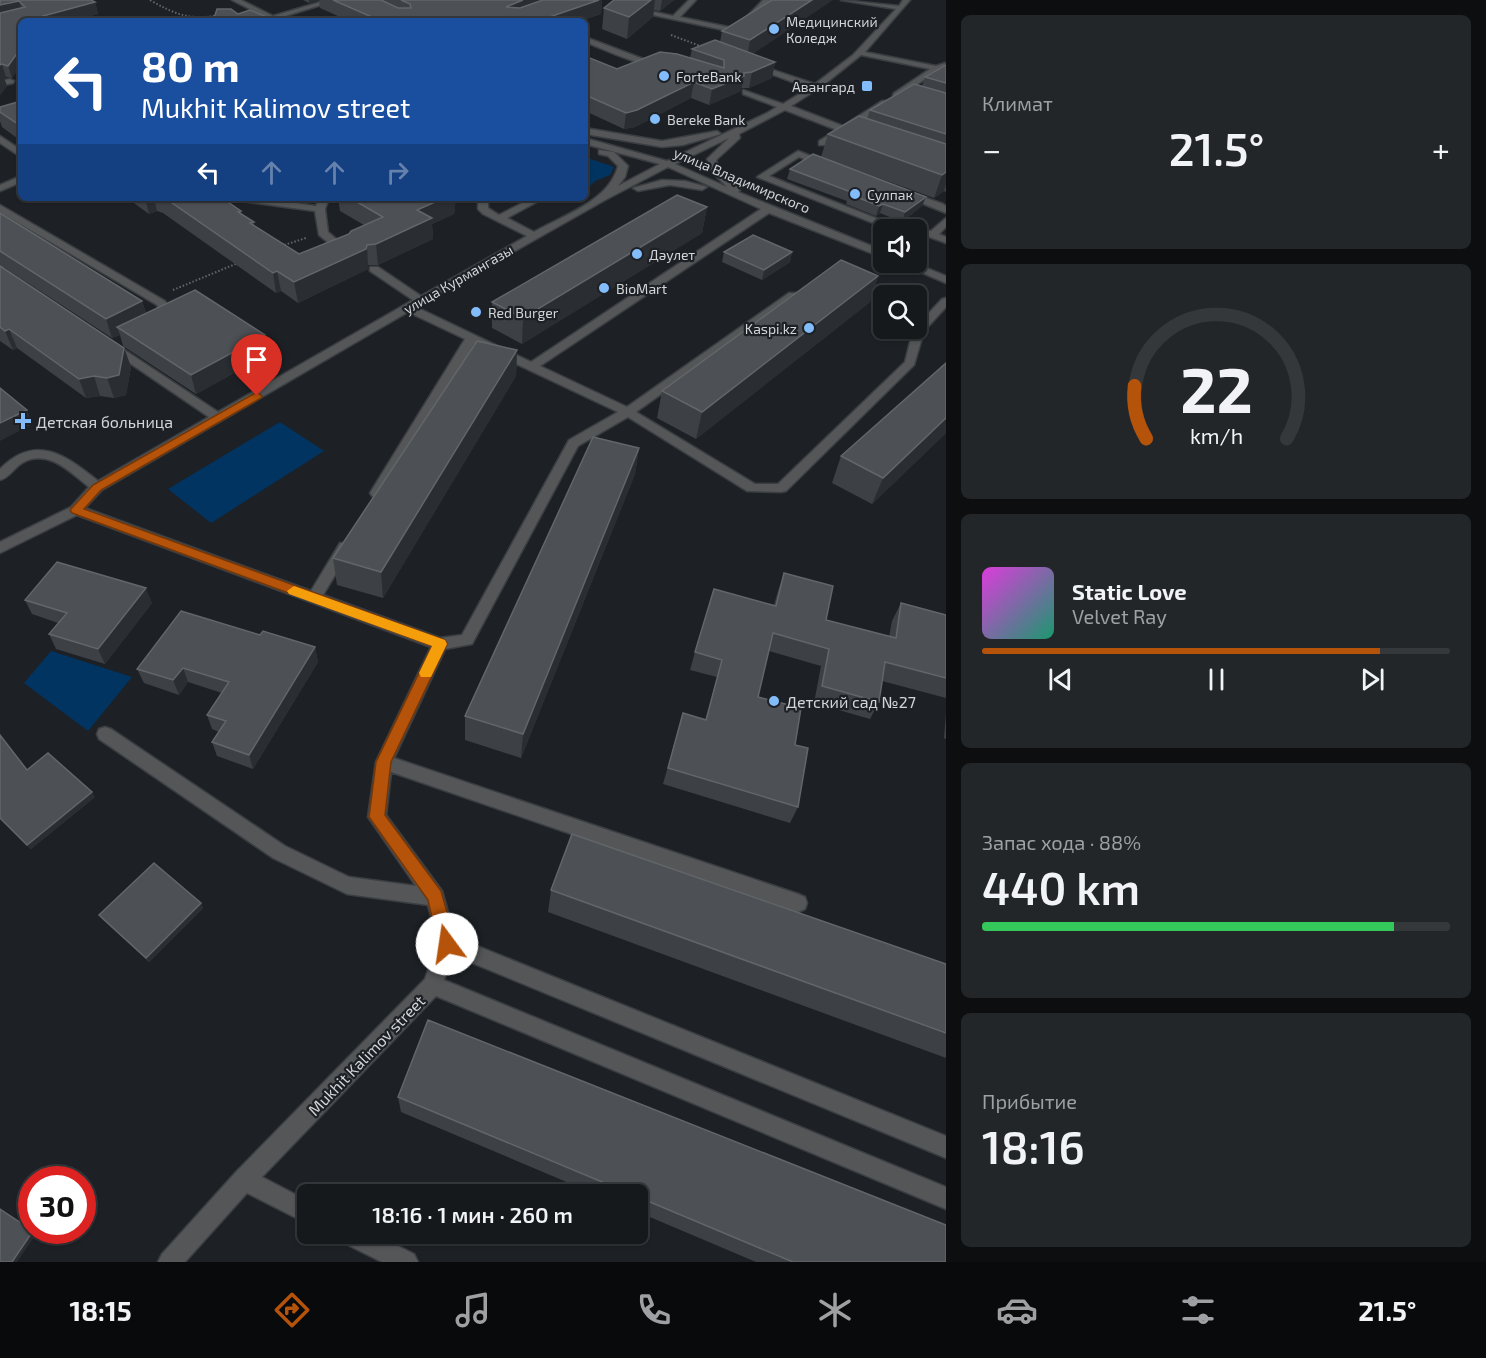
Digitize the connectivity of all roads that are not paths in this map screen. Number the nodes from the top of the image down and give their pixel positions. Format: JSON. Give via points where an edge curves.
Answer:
{"nodes":[{"id":1,"x":235,"y":0,"type":"edge"},
{"id":2,"x":334,"y":0,"type":"edge"},
{"id":3,"x":630,"y":0,"type":"edge"},
{"id":4,"x":693,"y":0,"type":"edge"},
{"id":5,"x":767,"y":0,"type":"edge"},
{"id":6,"x":844,"y":0,"type":"edge"},
{"id":7,"x":907,"y":0,"type":"edge"},
{"id":8,"x":901,"y":8,"type":"junction"},
{"id":9,"x":272,"y":18,"type":"edge"},
{"id":10,"x":282,"y":18,"type":"edge"},
{"id":11,"x":674,"y":19,"type":"junction"},
{"id":12,"x":588,"y":40,"type":"edge"},
{"id":13,"x":860,"y":53,"type":"junction"},
{"id":14,"x":645,"y":62,"type":"junction"},
{"id":15,"x":744,"y":62,"type":"edge"},
{"id":16,"x":946,"y":62,"type":"edge"},
{"id":17,"x":666,"y":64,"type":"edge"},
{"id":18,"x":634,"y":66,"type":"edge"},
{"id":19,"x":942,"y":69,"type":"edge"},
{"id":20,"x":10,"y":81,"type":"edge"},
{"id":21,"x":0,"y":84,"type":"edge"},
{"id":22,"x":818,"y":88,"type":"junction"},
{"id":23,"x":746,"y":92,"type":"edge"},
{"id":24,"x":895,"y":97,"type":"junction"},
{"id":25,"x":905,"y":100,"type":"edge"},
{"id":26,"x":784,"y":108,"type":"junction"},
{"id":27,"x":588,"y":127,"type":"edge"},
{"id":28,"x":743,"y":130,"type":"junction"},
{"id":29,"x":842,"y":130,"type":"junction"},
{"id":30,"x":588,"y":132,"type":"edge"},
{"id":31,"x":863,"y":137,"type":"edge"},
{"id":32,"x":0,"y":140,"type":"edge"},
{"id":33,"x":588,"y":142,"type":"edge"},
{"id":34,"x":642,"y":142,"type":"junction"},
{"id":35,"x":822,"y":143,"type":"dead end"},
{"id":36,"x":588,"y":148,"type":"edge"},
{"id":37,"x":18,"y":152,"type":"edge"},
{"id":38,"x":668,"y":164,"type":"junction"},
{"id":39,"x":831,"y":166,"type":"edge"},
{"id":40,"x":18,"y":180,"type":"edge"},
{"id":41,"x":0,"y":188,"type":"edge"},
{"id":42,"x":896,"y":190,"type":"edge"},
{"id":43,"x":603,"y":199,"type":"junction"},
{"id":44,"x":745,"y":199,"type":"junction"},
{"id":45,"x":263,"y":201,"type":"edge"},
{"id":46,"x":323,"y":201,"type":"edge"},
{"id":47,"x":483,"y":201,"type":"edge"},
{"id":48,"x":533,"y":201,"type":"edge"},
{"id":49,"x":579,"y":201,"type":"edge"},
{"id":50,"x":589,"y":206,"type":"junction"},
{"id":51,"x":0,"y":208,"type":"edge"},
{"id":52,"x":320,"y":209,"type":"junction"},
{"id":53,"x":768,"y":209,"type":"junction"},
{"id":54,"x":946,"y":210,"type":"edge"},
{"id":55,"x":498,"y":219,"type":"junction"},
{"id":56,"x":873,"y":219,"type":"edge"},
{"id":57,"x":946,"y":221,"type":"edge"},
{"id":58,"x":927,"y":234,"type":"edge"},
{"id":59,"x":932,"y":235,"type":"junction"},
{"id":60,"x":534,"y":236,"type":"junction"},
{"id":61,"x":946,"y":240,"type":"edge"},
{"id":62,"x":873,"y":251,"type":"edge"},
{"id":63,"x":346,"y":252,"type":"edge"},
{"id":64,"x":946,"y":264,"type":"edge"},
{"id":65,"x":374,"y":269,"type":"edge"},
{"id":66,"x":927,"y":272,"type":"edge"},
{"id":67,"x":932,"y":274,"type":"junction"},
{"id":68,"x":946,"y":280,"type":"edge"},
{"id":69,"x":793,"y":295,"type":"edge"},
{"id":70,"x":420,"y":300,"type":"junction"},
{"id":71,"x":946,"y":301,"type":"edge"},
{"id":72,"x":408,"y":308,"type":"junction"},
{"id":73,"x":152,"y":325,"type":"edge"},
{"id":74,"x":472,"y":338,"type":"junction"},
{"id":75,"x":112,"y":342,"type":"edge"},
{"id":76,"x":532,"y":366,"type":"junction"},
{"id":77,"x":628,"y":412,"type":"junction"},
{"id":78,"x":219,"y":418,"type":"junction"},
{"id":79,"x":0,"y":476,"type":"edge"},
{"id":80,"x":97,"y":487,"type":"junction"},
{"id":81,"x":368,"y":508,"type":"edge"},
{"id":82,"x":76,"y":510,"type":"junction"},
{"id":83,"x":350,"y":538,"type":"edge"},
{"id":84,"x":0,"y":548,"type":"edge"},
{"id":85,"x":314,"y":598,"type":"junction"},
{"id":86,"x":440,"y":644,"type":"junction"},
{"id":87,"x":105,"y":734,"type":"dead end"},
{"id":88,"x":384,"y":762,"type":"junction"},
{"id":89,"x":435,"y":897,"type":"junction"},
{"id":90,"x":798,"y":903,"type":"dead end"},
{"id":91,"x":447,"y":944,"type":"junction"},
{"id":92,"x":433,"y":986,"type":"junction"},
{"id":93,"x":946,"y":1147,"type":"edge"},
{"id":94,"x":244,"y":1180,"type":"junction"},
{"id":95,"x":946,"y":1198,"type":"edge"},
{"id":96,"x":297,"y":1206,"type":"edge"},
{"id":97,"x":370,"y":1244,"type":"edge"},
{"id":98,"x":170,"y":1262,"type":"edge"},
{"id":99,"x":406,"y":1262,"type":"edge"}],
"edges":[{"from":1,"to":9,"type":"street"},
{"from":2,"to":10,"type":"street"},
{"from":3,"to":11,"type":"street","via":[[622,7]]},
{"from":4,"to":11,"type":"street"},
{"from":5,"to":11,"type":"street","via":[[741,28],[733,30]]},
{"from":6,"to":8,"type":"street"},
{"from":7,"to":8,"type":"street","name":"улица Курмангазы"},
{"from":8,"to":13,"type":"street","name":"улица Курмангазы"},
{"from":12,"to":14,"type":"street"},
{"from":13,"to":19,"type":"street"},
{"from":13,"to":22,"type":"street","name":"улица Курмангазы"},
{"from":14,"to":17,"type":"street"},
{"from":14,"to":18,"type":"street"},
{"from":15,"to":22,"type":"street"},
{"from":16,"to":19,"type":"street"},
{"from":19,"to":24,"type":"street"},
{"from":20,"to":21,"type":"street"},
{"from":22,"to":26,"type":"street","name":"улица Курмангазы"},
{"from":23,"to":26,"type":"street"},
{"from":24,"to":25,"type":"street"},
{"from":24,"to":29,"type":"street"},
{"from":26,"to":28,"type":"street","name":"улица Курмангазы"},
{"from":26,"to":29,"type":"street"},
{"from":27,"to":34,"type":"street"},
{"from":28,"to":34,"type":"street","via":[[683,142]]},
{"from":28,"to":38,"type":"street","name":"улица Курмангазы"},
{"from":28,"to":44,"type":"street","via":[[711,159],[716,171]]},
{"from":29,"to":31,"type":"street"},
{"from":29,"to":35,"type":"street"},
{"from":30,"to":34,"type":"street"},
{"from":32,"to":37,"type":"street"},
{"from":33,"to":38,"type":"street","name":"улица Владимирского"},
{"from":36,"to":43,"type":"street","via":[[610,154],[623,166],[620,177]]},
{"from":38,"to":43,"type":"street","name":"улица Курмангазы"},
{"from":38,"to":44,"type":"street","name":"улица Владимирского"},
{"from":39,"to":56,"type":"street","via":[[798,154],[762,177]]},
{"from":40,"to":41,"type":"street"},
{"from":42,"to":54,"type":"street"},
{"from":43,"to":44,"type":"street","via":[[658,182],[685,182]]},
{"from":43,"to":50,"type":"street","name":"улица Курмангазы"},
{"from":44,"to":53,"type":"street","name":"улица Владимирского"},
{"from":45,"to":52,"type":"street"},
{"from":46,"to":52,"type":"street"},
{"from":47,"to":55,"type":"street","via":[[483,209]]},
{"from":48,"to":55,"type":"street"},
{"from":49,"to":50,"type":"street"},
{"from":50,"to":60,"type":"street","name":"улица Курмангазы"},
{"from":51,"to":73,"type":"street","via":[[161,303],[165,311],[162,320]]},
{"from":52,"to":63,"type":"street","via":[[323,233]]},
{"from":53,"to":62,"type":"street","name":"улица Владимирского"},
{"from":53,"to":76,"type":"street"},
{"from":55,"to":60,"type":"street"},
{"from":57,"to":59,"type":"street"},
{"from":58,"to":59,"type":"street"},
{"from":59,"to":61,"type":"street"},
{"from":60,"to":70,"type":"street","name":"улица Курмангазы"},
{"from":64,"to":67,"type":"street"},
{"from":65,"to":70,"type":"street"},
{"from":66,"to":67,"type":"street"},
{"from":67,"to":68,"type":"street"},
{"from":69,"to":77,"type":"street"},
{"from":70,"to":72,"type":"street","name":"улица Курмангазы"},
{"from":71,"to":77,"type":"street","via":[[919,330],[910,363],[781,488],[752,488]]},
{"from":72,"to":74,"type":"street"},
{"from":72,"to":78,"type":"street","name":"улица Курмангазы"},
{"from":74,"to":76,"type":"street"},
{"from":74,"to":81,"type":"street"},
{"from":75,"to":78,"type":"street"},
{"from":76,"to":77,"type":"street"},
{"from":77,"to":86,"type":"street","via":[[573,443],[467,640]]},
{"from":78,"to":80,"type":"street","name":"улица Курмангазы"},
{"from":79,"to":80,"type":"street","via":[[19,459],[57,455]]},
{"from":80,"to":82,"type":"street","name":"улица Курмангазы"},
{"from":82,"to":84,"type":"street","name":"улица Курмангазы"},
{"from":82,"to":85,"type":"street"},
{"from":83,"to":85,"type":"street"},
{"from":85,"to":86,"type":"street"},
{"from":86,"to":88,"type":"street"},
{"from":87,"to":89,"type":"street","via":[[279,852],[347,885]]},
{"from":88,"to":89,"type":"street","via":[[377,817]]},
{"from":88,"to":90,"type":"street"},
{"from":89,"to":91,"type":"street"},
{"from":91,"to":92,"type":"street","name":"Mukhit Kalimov street"},
{"from":91,"to":93,"type":"street"},
{"from":92,"to":94,"type":"street","name":"Mukhit Kalimov street"},
{"from":92,"to":95,"type":"street"},
{"from":94,"to":96,"type":"street"},
{"from":94,"to":98,"type":"street","name":"Mukhit Kalimov street"},
{"from":97,"to":99,"type":"street"}]}
